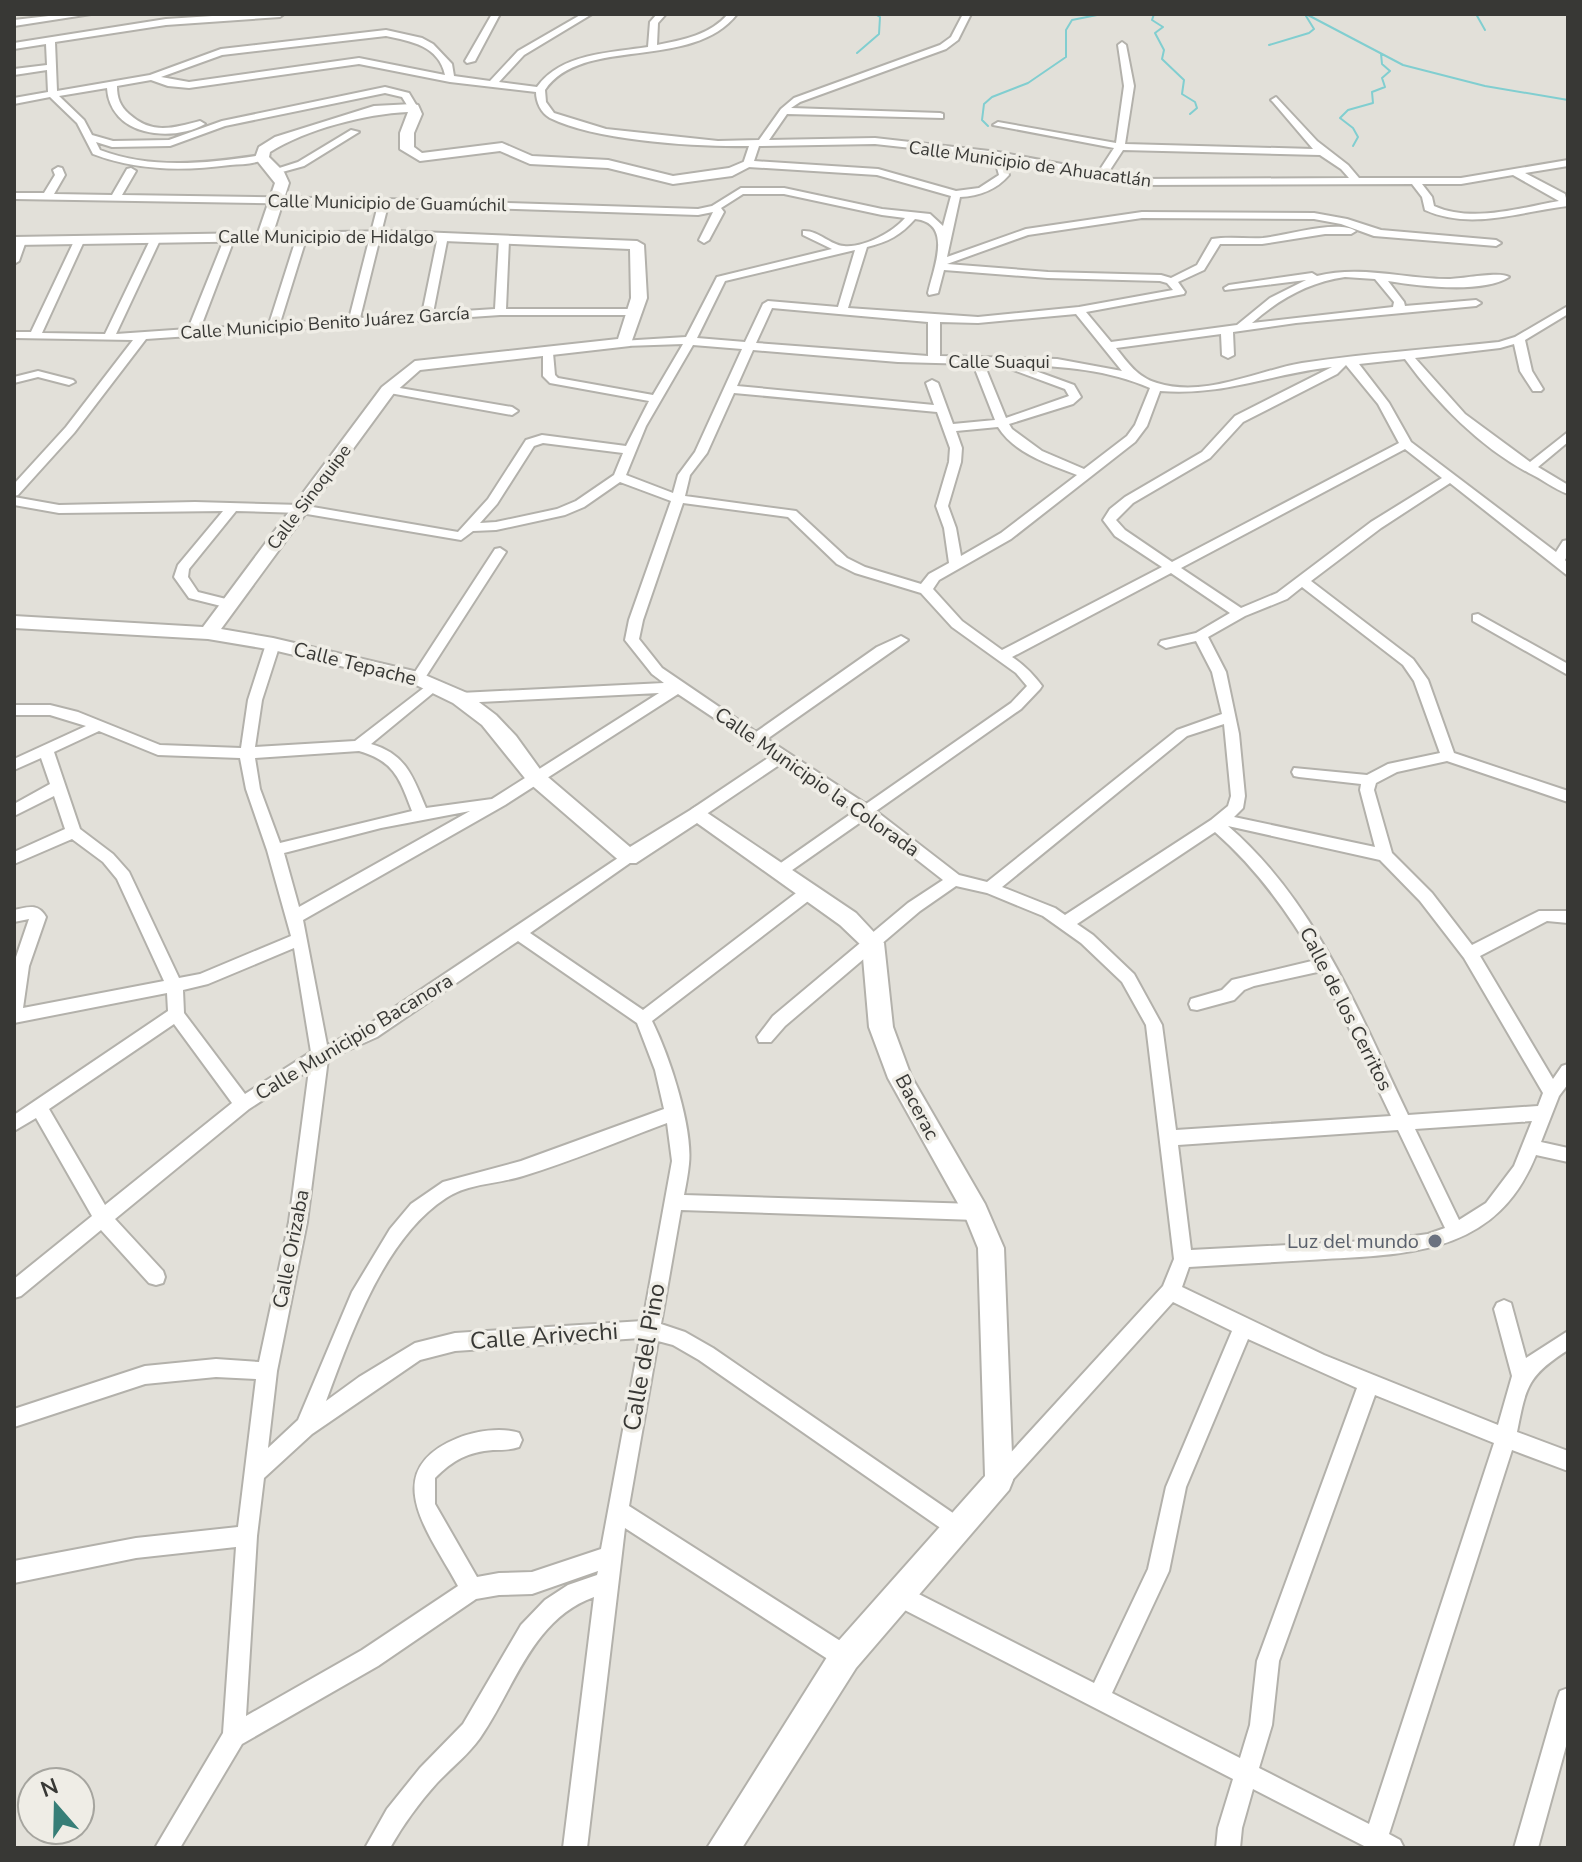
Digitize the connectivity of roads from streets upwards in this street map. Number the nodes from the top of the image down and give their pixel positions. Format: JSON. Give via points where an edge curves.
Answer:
{"nodes":[{"id":1,"x":87,"y":14,"type":"edge"},
{"id":2,"x":280,"y":14,"type":"edge"},
{"id":3,"x":496,"y":14,"type":"edge"},
{"id":4,"x":588,"y":14,"type":"edge"},
{"id":5,"x":662,"y":14,"type":"edge"},
{"id":6,"x":733,"y":14,"type":"edge"},
{"id":7,"x":967,"y":14,"type":"edge"},
{"id":8,"x":231,"y":16,"type":"edge"},
{"id":9,"x":14,"y":23,"type":"edge"},
{"id":10,"x":50,"y":41,"type":"junction"},
{"id":11,"x":1122,"y":45,"type":"dead end"},
{"id":12,"x":14,"y":46,"type":"edge"},
{"id":13,"x":196,"y":48,"type":"dead end"},
{"id":14,"x":652,"y":50,"type":"junction"},
{"id":15,"x":470,"y":61,"type":"dead end"},
{"id":16,"x":185,"y":65,"type":"junction"},
{"id":17,"x":51,"y":67,"type":"junction"},
{"id":18,"x":14,"y":72,"type":"edge"},
{"id":19,"x":152,"y":77,"type":"junction"},
{"id":20,"x":450,"y":79,"type":"junction"},
{"id":21,"x":112,"y":83,"type":"junction"},
{"id":22,"x":492,"y":84,"type":"junction"},
{"id":23,"x":540,"y":90,"type":"junction"},
{"id":24,"x":53,"y":95,"type":"junction"},
{"id":25,"x":1276,"y":100,"type":"dead end"},
{"id":26,"x":14,"y":101,"type":"edge"},
{"id":27,"x":413,"y":108,"type":"junction"},
{"id":28,"x":784,"y":111,"type":"junction"},
{"id":29,"x":940,"y":116,"type":"dead end"},
{"id":30,"x":222,"y":124,"type":"junction"},
{"id":31,"x":998,"y":125,"type":"dead end"},
{"id":32,"x":354,"y":132,"type":"dead end"},
{"id":33,"x":89,"y":137,"type":"junction"},
{"id":34,"x":759,"y":142,"type":"junction"},
{"id":35,"x":1119,"y":148,"type":"junction"},
{"id":36,"x":1322,"y":152,"type":"junction"},
{"id":37,"x":998,"y":155,"type":"junction"},
{"id":38,"x":262,"y":158,"type":"junction"},
{"id":39,"x":1568,"y":163,"type":"edge"},
{"id":40,"x":748,"y":164,"type":"junction"},
{"id":41,"x":58,"y":170,"type":"dead end"},
{"id":42,"x":131,"y":171,"type":"dead end"},
{"id":43,"x":275,"y":171,"type":"junction"},
{"id":44,"x":1515,"y":172,"type":"junction"},
{"id":45,"x":1101,"y":176,"type":"junction"},
{"id":46,"x":1357,"y":183,"type":"junction"},
{"id":47,"x":1416,"y":183,"type":"junction"},
{"id":48,"x":954,"y":192,"type":"junction"},
{"id":49,"x":48,"y":195,"type":"junction"},
{"id":50,"x":14,"y":196,"type":"edge"},
{"id":51,"x":116,"y":197,"type":"junction"},
{"id":52,"x":276,"y":200,"type":"junction"},
{"id":53,"x":384,"y":202,"type":"junction"},
{"id":54,"x":1567,"y":202,"type":"edge"},
{"id":55,"x":715,"y":208,"type":"junction"},
{"id":56,"x":913,"y":215,"type":"junction"},
{"id":57,"x":807,"y":233,"type":"dead end"},
{"id":58,"x":1381,"y":234,"type":"junction"},
{"id":59,"x":376,"y":235,"type":"junction"},
{"id":60,"x":302,"y":236,"type":"junction"},
{"id":61,"x":443,"y":236,"type":"junction"},
{"id":62,"x":230,"y":237,"type":"junction"},
{"id":63,"x":264,"y":237,"type":"junction"},
{"id":64,"x":156,"y":238,"type":"junction"},
{"id":65,"x":80,"y":239,"type":"junction"},
{"id":66,"x":504,"y":240,"type":"junction"},
{"id":67,"x":704,"y":240,"type":"dead end"},
{"id":68,"x":18,"y":241,"type":"edge"},
{"id":69,"x":1496,"y":243,"type":"dead end"},
{"id":70,"x":946,"y":244,"type":"junction"},
{"id":71,"x":862,"y":246,"type":"junction"},
{"id":72,"x":844,"y":251,"type":"junction"},
{"id":73,"x":14,"y":261,"type":"edge"},
{"id":74,"x":942,"y":265,"type":"junction"},
{"id":75,"x":1345,"y":274,"type":"junction"},
{"id":76,"x":1379,"y":277,"type":"junction"},
{"id":77,"x":1504,"y":277,"type":"dead end"},
{"id":78,"x":1171,"y":281,"type":"junction"},
{"id":79,"x":1229,"y":288,"type":"dead end"},
{"id":80,"x":933,"y":293,"type":"dead end"},
{"id":81,"x":1476,"y":303,"type":"dead end"},
{"id":82,"x":1568,"y":309,"type":"edge"},
{"id":83,"x":1079,"y":310,"type":"junction"},
{"id":84,"x":842,"y":311,"type":"junction"},
{"id":85,"x":1399,"y":311,"type":"junction"},
{"id":86,"x":500,"y":312,"type":"junction"},
{"id":87,"x":635,"y":312,"type":"junction"},
{"id":88,"x":427,"y":316,"type":"junction"},
{"id":89,"x":934,"y":319,"type":"junction"},
{"id":90,"x":354,"y":321,"type":"junction"},
{"id":91,"x":274,"y":326,"type":"junction"},
{"id":92,"x":1233,"y":330,"type":"junction"},
{"id":93,"x":193,"y":332,"type":"junction"},
{"id":94,"x":14,"y":335,"type":"edge"},
{"id":95,"x":35,"y":336,"type":"junction"},
{"id":96,"x":142,"y":336,"type":"junction"},
{"id":97,"x":109,"y":338,"type":"junction"},
{"id":98,"x":1519,"y":339,"type":"junction"},
{"id":99,"x":690,"y":340,"type":"junction"},
{"id":100,"x":625,"y":343,"type":"junction"},
{"id":101,"x":749,"y":346,"type":"junction"},
{"id":102,"x":1107,"y":346,"type":"junction"},
{"id":103,"x":547,"y":353,"type":"junction"},
{"id":104,"x":1228,"y":355,"type":"dead end"},
{"id":105,"x":1409,"y":357,"type":"junction"},
{"id":106,"x":934,"y":361,"type":"junction"},
{"id":107,"x":978,"y":363,"type":"junction"},
{"id":108,"x":1003,"y":363,"type":"junction"},
{"id":109,"x":1347,"y":363,"type":"junction"},
{"id":110,"x":415,"y":366,"type":"joint"},
{"id":111,"x":1132,"y":376,"type":"junction"},
{"id":112,"x":14,"y":380,"type":"edge"},
{"id":113,"x":69,"y":382,"type":"dead end"},
{"id":114,"x":932,"y":383,"type":"dead end"},
{"id":115,"x":1156,"y":387,"type":"junction"},
{"id":116,"x":731,"y":389,"type":"junction"},
{"id":117,"x":1537,"y":389,"type":"dead end"},
{"id":118,"x":388,"y":390,"type":"junction"},
{"id":119,"x":655,"y":399,"type":"junction"},
{"id":120,"x":939,"y":409,"type":"junction"},
{"id":121,"x":512,"y":411,"type":"dead end"},
{"id":122,"x":1001,"y":423,"type":"junction"},
{"id":123,"x":948,"y":428,"type":"junction"},
{"id":124,"x":1568,"y":436,"type":"edge"},
{"id":125,"x":1406,"y":444,"type":"junction"},
{"id":126,"x":632,"y":450,"type":"junction"},
{"id":127,"x":1529,"y":469,"type":"junction"},
{"id":128,"x":1085,"y":474,"type":"junction"},
{"id":129,"x":619,"y":477,"type":"junction"},
{"id":130,"x":1450,"y":478,"type":"junction"},
{"id":131,"x":1568,"y":490,"type":"edge"},
{"id":132,"x":14,"y":492,"type":"edge"},
{"id":133,"x":678,"y":499,"type":"junction"},
{"id":134,"x":14,"y":501,"type":"edge"},
{"id":135,"x":233,"y":507,"type":"junction"},
{"id":136,"x":301,"y":509,"type":"junction"},
{"id":137,"x":466,"y":531,"type":"junction"},
{"id":138,"x":1568,"y":544,"type":"edge"},
{"id":139,"x":500,"y":552,"type":"dead end"},
{"id":140,"x":1558,"y":560,"type":"junction"},
{"id":141,"x":956,"y":566,"type":"junction"},
{"id":142,"x":1169,"y":567,"type":"junction"},
{"id":143,"x":1568,"y":572,"type":"edge"},
{"id":144,"x":1303,"y":581,"type":"junction"},
{"id":145,"x":926,"y":590,"type":"junction"},
{"id":146,"x":229,"y":604,"type":"junction"},
{"id":147,"x":1240,"y":613,"type":"junction"},
{"id":148,"x":1478,"y":618,"type":"dead end"},
{"id":149,"x":14,"y":622,"type":"edge"},
{"id":150,"x":208,"y":633,"type":"junction"},
{"id":151,"x":1200,"y":636,"type":"junction"},
{"id":152,"x":901,"y":640,"type":"dead end"},
{"id":153,"x":273,"y":644,"type":"junction"},
{"id":154,"x":1166,"y":644,"type":"dead end"},
{"id":155,"x":1000,"y":657,"type":"junction"},
{"id":156,"x":1568,"y":670,"type":"edge"},
{"id":157,"x":426,"y":682,"type":"junction"},
{"id":158,"x":678,"y":687,"type":"junction"},
{"id":159,"x":460,"y":698,"type":"junction"},
{"id":160,"x":14,"y":710,"type":"edge"},
{"id":161,"x":1228,"y":717,"type":"junction"},
{"id":162,"x":98,"y":726,"type":"junction"},
{"id":163,"x":758,"y":738,"type":"junction"},
{"id":164,"x":359,"y":746,"type":"junction"},
{"id":165,"x":46,"y":750,"type":"junction"},
{"id":166,"x":247,"y":753,"type":"junction"},
{"id":167,"x":783,"y":755,"type":"junction"},
{"id":168,"x":1448,"y":756,"type":"junction"},
{"id":169,"x":14,"y":765,"type":"edge"},
{"id":170,"x":1299,"y":772,"type":"dead end"},
{"id":171,"x":535,"y":777,"type":"junction"},
{"id":172,"x":1369,"y":780,"type":"junction"},
{"id":173,"x":59,"y":786,"type":"junction"},
{"id":174,"x":1568,"y":797,"type":"edge"},
{"id":175,"x":500,"y":801,"type":"junction"},
{"id":176,"x":14,"y":811,"type":"edge"},
{"id":177,"x":867,"y":812,"type":"junction"},
{"id":178,"x":421,"y":813,"type":"junction"},
{"id":179,"x":697,"y":813,"type":"junction"},
{"id":180,"x":1220,"y":822,"type":"junction"},
{"id":181,"x":73,"y":832,"type":"junction"},
{"id":182,"x":275,"y":850,"type":"junction"},
{"id":183,"x":1385,"y":855,"type":"junction"},
{"id":184,"x":14,"y":858,"type":"edge"},
{"id":185,"x":629,"y":858,"type":"junction"},
{"id":186,"x":780,"y":871,"type":"junction"},
{"id":187,"x":954,"y":880,"type":"junction"},
{"id":188,"x":990,"y":888,"type":"junction"},
{"id":189,"x":810,"y":891,"type":"junction"},
{"id":190,"x":14,"y":916,"type":"edge"},
{"id":191,"x":295,"y":917,"type":"junction"},
{"id":192,"x":1568,"y":917,"type":"edge"},
{"id":193,"x":1066,"y":923,"type":"junction"},
{"id":194,"x":520,"y":934,"type":"junction"},
{"id":195,"x":300,"y":939,"type":"junction"},
{"id":196,"x":873,"y":943,"type":"junction"},
{"id":197,"x":1470,"y":954,"type":"junction"},
{"id":198,"x":1327,"y":964,"type":"junction"},
{"id":199,"x":175,"y":986,"type":"junction"},
{"id":200,"x":1197,"y":1004,"type":"dead end"},
{"id":201,"x":176,"y":1014,"type":"junction"},
{"id":202,"x":14,"y":1016,"type":"edge"},
{"id":203,"x":643,"y":1019,"type":"junction"},
{"id":204,"x":765,"y":1037,"type":"dead end"},
{"id":205,"x":320,"y":1055,"type":"junction"},
{"id":206,"x":1568,"y":1071,"type":"edge"},
{"id":207,"x":1552,"y":1093,"type":"junction"},
{"id":208,"x":243,"y":1104,"type":"junction"},
{"id":209,"x":39,"y":1108,"type":"junction"},
{"id":210,"x":675,"y":1112,"type":"junction"},
{"id":211,"x":1543,"y":1113,"type":"junction"},
{"id":212,"x":14,"y":1124,"type":"edge"},
{"id":213,"x":1403,"y":1124,"type":"junction"},
{"id":214,"x":1170,"y":1138,"type":"junction"},
{"id":215,"x":1531,"y":1147,"type":"junction"},
{"id":216,"x":1568,"y":1155,"type":"edge"},
{"id":217,"x":672,"y":1202,"type":"junction"},
{"id":218,"x":976,"y":1212,"type":"junction"},
{"id":219,"x":103,"y":1219,"type":"junction"},
{"id":220,"x":1456,"y":1232,"type":"junction"},
{"id":221,"x":1183,"y":1259,"type":"junction"},
{"id":222,"x":156,"y":1277,"type":"dead end"},
{"id":223,"x":14,"y":1290,"type":"edge"},
{"id":224,"x":1171,"y":1291,"type":"junction"},
{"id":225,"x":1504,"y":1309,"type":"dead end"},
{"id":226,"x":648,"y":1329,"type":"junction"},
{"id":227,"x":1243,"y":1329,"type":"junction"},
{"id":228,"x":1568,"y":1340,"type":"edge"},
{"id":229,"x":267,"y":1371,"type":"junction"},
{"id":230,"x":1521,"y":1374,"type":"junction"},
{"id":231,"x":1369,"y":1383,"type":"junction"},
{"id":232,"x":14,"y":1418,"type":"edge"},
{"id":233,"x":305,"y":1427,"type":"junction"},
{"id":234,"x":1506,"y":1438,"type":"junction"},
{"id":235,"x":512,"y":1440,"type":"dead end"},
{"id":236,"x":1568,"y":1461,"type":"edge"},
{"id":237,"x":254,"y":1474,"type":"junction"},
{"id":238,"x":999,"y":1480,"type":"junction"},
{"id":239,"x":618,"y":1511,"type":"junction"},
{"id":240,"x":959,"y":1529,"type":"junction"},
{"id":241,"x":247,"y":1536,"type":"junction"},
{"id":242,"x":610,"y":1556,"type":"junction"},
{"id":243,"x":14,"y":1572,"type":"edge"},
{"id":244,"x":608,"y":1582,"type":"junction"},
{"id":245,"x":472,"y":1589,"type":"junction"},
{"id":246,"x":899,"y":1595,"type":"junction"},
{"id":247,"x":845,"y":1657,"type":"junction"},
{"id":248,"x":1098,"y":1699,"type":"junction"},
{"id":249,"x":1568,"y":1699,"type":"edge"},
{"id":250,"x":234,"y":1736,"type":"junction"},
{"id":251,"x":1246,"y":1772,"type":"junction"},
{"id":252,"x":1384,"y":1844,"type":"edge"},
{"id":253,"x":167,"y":1848,"type":"edge"},
{"id":254,"x":377,"y":1848,"type":"edge"},
{"id":255,"x":575,"y":1848,"type":"edge"},
{"id":256,"x":723,"y":1848,"type":"edge"},
{"id":257,"x":1228,"y":1848,"type":"edge"},
{"id":258,"x":1526,"y":1848,"type":"edge"}],
"edges":[{"from":1,"to":9,"type":"street"},
{"from":2,"to":8,"type":"street"},
{"from":3,"to":15,"type":"street"},
{"from":4,"to":22,"type":"street","via":[[521,53]]},
{"from":5,"to":14,"type":"street","via":[[654,22]]},
{"from":6,"to":14,"type":"street","via":[[715,30]]},
{"from":7,"to":28,"type":"street","via":[[955,38],[943,47],[797,100]]},
{"from":8,"to":10,"type":"street"},
{"from":10,"to":12,"type":"street"},
{"from":10,"to":17,"type":"street"},
{"from":11,"to":35,"type":"street","via":[[1129,86]]},
{"from":13,"to":16,"type":"street"},
{"from":14,"to":23,"type":"street","via":[[564,67]]},
{"from":16,"to":19,"type":"street"},
{"from":16,"to":20,"type":"street","via":[[221,52],[386,33],[430,46],[447,64]]},
{"from":17,"to":18,"type":"street"},
{"from":17,"to":24,"type":"street"},
{"from":19,"to":20,"type":"street","via":[[189,85],[359,61]]},
{"from":19,"to":21,"type":"street"},
{"from":20,"to":22,"type":"street"},
{"from":21,"to":24,"type":"street"},
{"from":21,"to":30,"type":"street","via":[[116,108],[144,131]]},
{"from":22,"to":23,"type":"street"},
{"from":23,"to":34,"type":"street","name":"Calle Municipio de Ahuacatlán","via":[[551,115],[589,128],[702,143]]},
{"from":24,"to":26,"type":"street"},
{"from":24,"to":33,"type":"street"},
{"from":25,"to":36,"type":"street"},
{"from":27,"to":30,"type":"street","via":[[406,95],[387,90]]},
{"from":27,"to":38,"type":"street","via":[[374,110],[280,140],[264,150]]},
{"from":27,"to":40,"type":"street","via":[[407,149],[420,157],[502,147],[536,161],[608,164],[673,180],[732,172]]},
{"from":28,"to":29,"type":"street"},
{"from":28,"to":34,"type":"street"},
{"from":30,"to":33,"type":"street","via":[[165,144],[112,144]]},
{"from":31,"to":35,"type":"street"},
{"from":32,"to":43,"type":"street","via":[[301,164]]},
{"from":33,"to":38,"type":"street","via":[[100,154],[140,163],[218,165]]},
{"from":34,"to":37,"type":"street","name":"Calle Municipio de Ahuacatlán","via":[[865,140]]},
{"from":34,"to":40,"type":"street"},
{"from":35,"to":36,"type":"street"},
{"from":35,"to":45,"type":"street"},
{"from":36,"to":46,"type":"street","via":[[1341,162]]},
{"from":37,"to":45,"type":"street","name":"Calle Municipio de Ahuacatlán"},
{"from":37,"to":48,"type":"street","via":[[1004,175],[998,181],[973,192]]},
{"from":38,"to":43,"type":"street"},
{"from":39,"to":44,"type":"street","name":"Calle Municipio de Ahuacatlán"},
{"from":40,"to":48,"type":"street","via":[[878,172]]},
{"from":41,"to":49,"type":"street"},
{"from":42,"to":51,"type":"street"},
{"from":43,"to":52,"type":"street","via":[[282,183]]},
{"from":44,"to":47,"type":"street","name":"Calle Municipio de Ahuacatlán"},
{"from":44,"to":54,"type":"street"},
{"from":45,"to":46,"type":"street","name":"Calle Municipio de Ahuacatlán","via":[[1150,183]]},
{"from":46,"to":47,"type":"street","name":"Calle Municipio de Ahuacatlán"},
{"from":47,"to":54,"type":"street","via":[[1429,208],[1453,217]]},
{"from":48,"to":70,"type":"street"},
{"from":49,"to":50,"type":"street","name":"Calle Municipio de Guamúchil"},
{"from":49,"to":51,"type":"street","name":"Calle Municipio de Guamúchil"},
{"from":51,"to":52,"type":"street","name":"Calle Municipio de Guamúchil"},
{"from":52,"to":53,"type":"street","name":"Calle Municipio de Guamúchil"},
{"from":52,"to":63,"type":"street"},
{"from":53,"to":55,"type":"street","name":"Calle Municipio de Guamúchil","via":[[698,212]]},
{"from":53,"to":59,"type":"street"},
{"from":55,"to":56,"type":"street","name":"Calle Municipio de Guamúchil","via":[[733,194],[754,189]]},
{"from":55,"to":67,"type":"street","via":[[719,212]]},
{"from":56,"to":70,"type":"street","via":[[935,221]]},
{"from":56,"to":71,"type":"street","via":[[898,232]]},
{"from":57,"to":72,"type":"street"},
{"from":58,"to":69,"type":"street"},
{"from":58,"to":74,"type":"street","via":[[1314,216],[1142,215],[1026,232]]},
{"from":58,"to":78,"type":"street","via":[[1332,230],[1262,241],[1216,241],[1208,262]]},
{"from":59,"to":60,"type":"street","name":"Calle Municipio de Hidalgo"},
{"from":59,"to":61,"type":"street","name":"Calle Municipio de Hidalgo"},
{"from":59,"to":90,"type":"street"},
{"from":60,"to":63,"type":"street","name":"Calle Municipio de Hidalgo"},
{"from":60,"to":91,"type":"street"},
{"from":61,"to":66,"type":"street","name":"Calle Municipio de Hidalgo"},
{"from":61,"to":88,"type":"street"},
{"from":62,"to":63,"type":"street","name":"Calle Municipio de Hidalgo"},
{"from":62,"to":64,"type":"street","name":"Calle Municipio de Hidalgo"},
{"from":62,"to":93,"type":"street"},
{"from":64,"to":65,"type":"street","name":"Calle Municipio de Hidalgo"},
{"from":64,"to":97,"type":"street"},
{"from":65,"to":68,"type":"street","name":"Calle Municipio de Hidalgo"},
{"from":65,"to":95,"type":"street"},
{"from":66,"to":86,"type":"street"},
{"from":66,"to":87,"type":"street","name":"Calle Municipio de Hidalgo","via":[[637,245],[640,289]]},
{"from":68,"to":73,"type":"street"},
{"from":70,"to":74,"type":"street"},
{"from":71,"to":72,"type":"street"},
{"from":71,"to":84,"type":"street"},
{"from":72,"to":99,"type":"street","via":[[721,279]]},
{"from":74,"to":78,"type":"street"},
{"from":74,"to":80,"type":"street"},
{"from":75,"to":76,"type":"street"},
{"from":75,"to":79,"type":"street"},
{"from":75,"to":92,"type":"street","via":[[1269,303]]},
{"from":76,"to":77,"type":"street","via":[[1464,284]]},
{"from":76,"to":85,"type":"street","via":[[1399,302]]},
{"from":78,"to":83,"type":"street","via":[[1180,292]]},
{"from":81,"to":85,"type":"street"},
{"from":82,"to":98,"type":"street","name":"Calle Suaqui"},
{"from":83,"to":89,"type":"street"},
{"from":83,"to":102,"type":"street"},
{"from":84,"to":89,"type":"street"},
{"from":84,"to":101,"type":"street","name":"Calle Municipio la Colorada","via":[[768,304]]},
{"from":85,"to":92,"type":"street"},
{"from":86,"to":87,"type":"street","name":"Calle Municipio Benito Juárez García"},
{"from":86,"to":88,"type":"street","name":"Calle Municipio Benito Juárez García"},
{"from":87,"to":100,"type":"street"},
{"from":88,"to":90,"type":"street","name":"Calle Municipio Benito Juárez García"},
{"from":89,"to":106,"type":"street"},
{"from":90,"to":91,"type":"street","name":"Calle Municipio Benito Juárez García"},
{"from":91,"to":93,"type":"street","name":"Calle Municipio Benito Juárez García"},
{"from":92,"to":102,"type":"street"},
{"from":92,"to":104,"type":"street"},
{"from":93,"to":96,"type":"street","name":"Calle Municipio Benito Juárez García"},
{"from":94,"to":95,"type":"street","name":"Calle Municipio Benito Juárez García"},
{"from":95,"to":97,"type":"street","name":"Calle Municipio Benito Juárez García"},
{"from":96,"to":97,"type":"street","name":"Calle Municipio Benito Juárez García"},
{"from":96,"to":132,"type":"street"},
{"from":98,"to":105,"type":"street","name":"Calle Suaqui"},
{"from":98,"to":117,"type":"street","via":[[1526,371]]},
{"from":99,"to":100,"type":"street","name":"Calle Suaqui"},
{"from":99,"to":101,"type":"street","name":"Calle Suaqui"},
{"from":99,"to":119,"type":"street"},
{"from":100,"to":103,"type":"street","name":"Calle Suaqui"},
{"from":101,"to":106,"type":"street","name":"Calle Suaqui"},
{"from":101,"to":116,"type":"street","name":"Calle Municipio la Colorada"},
{"from":102,"to":111,"type":"street"},
{"from":103,"to":110,"type":"street","name":"Calle Suaqui"},
{"from":103,"to":119,"type":"street","via":[[554,381]]},
{"from":105,"to":109,"type":"street","name":"Calle Suaqui"},
{"from":105,"to":127,"type":"street","via":[[1444,401]]},
{"from":106,"to":107,"type":"street","name":"Calle Suaqui"},
{"from":107,"to":108,"type":"street","name":"Calle Suaqui"},
{"from":107,"to":122,"type":"street"},
{"from":108,"to":111,"type":"street","name":"Calle Suaqui","via":[[1057,362]]},
{"from":108,"to":122,"type":"street","via":[[1070,387],[1075,397]]},
{"from":109,"to":115,"type":"street","name":"Calle Suaqui","via":[[1191,390]]},
{"from":109,"to":125,"type":"street","via":[[1383,403]]},
{"from":109,"to":142,"type":"street","via":[[1239,419],[1206,455],[1114,512],[1109,520],[1120,533]]},
{"from":110,"to":118,"type":"street","name":"Calle Sinoquipe"},
{"from":111,"to":115,"type":"street","name":"Calle Suaqui"},
{"from":112,"to":113,"type":"street","via":[[38,374]]},
{"from":114,"to":120,"type":"street"},
{"from":115,"to":128,"type":"street","via":[[1131,439]]},
{"from":116,"to":120,"type":"street"},
{"from":116,"to":133,"type":"street","name":"Calle Municipio la Colorada","via":[[701,453],[684,475]]},
{"from":118,"to":121,"type":"street"},
{"from":118,"to":136,"type":"street","name":"Calle Sinoquipe"},
{"from":119,"to":126,"type":"street"},
{"from":120,"to":123,"type":"street"},
{"from":122,"to":123,"type":"street"},
{"from":122,"to":128,"type":"street","via":[[1024,445]]},
{"from":123,"to":141,"type":"street","via":[[955,462],[942,506]]},
{"from":124,"to":127,"type":"street"},
{"from":125,"to":130,"type":"street"},
{"from":125,"to":142,"type":"street"},
{"from":126,"to":129,"type":"street"},
{"from":126,"to":137,"type":"street","via":[[542,439],[530,443],[493,501]]},
{"from":127,"to":131,"type":"street"},
{"from":128,"to":141,"type":"street","via":[[1006,536]]},
{"from":129,"to":133,"type":"street"},
{"from":129,"to":137,"type":"street","via":[[561,512]]},
{"from":130,"to":140,"type":"street"},
{"from":130,"to":144,"type":"street"},
{"from":133,"to":145,"type":"street","via":[[792,514],[842,561]]},
{"from":133,"to":158,"type":"street","name":"Calle Municipio la Colorada","via":[[632,640]]},
{"from":134,"to":135,"type":"street","via":[[59,509]]},
{"from":135,"to":136,"type":"street"},
{"from":135,"to":146,"type":"street","via":[[181,577],[192,594]]},
{"from":136,"to":137,"type":"street"},
{"from":136,"to":146,"type":"street","name":"Calle Sinoquipe"},
{"from":138,"to":140,"type":"street"},
{"from":139,"to":157,"type":"street"},
{"from":140,"to":143,"type":"street"},
{"from":141,"to":145,"type":"street","via":[[934,577]]},
{"from":142,"to":147,"type":"street"},
{"from":142,"to":155,"type":"street"},
{"from":144,"to":147,"type":"street"},
{"from":144,"to":168,"type":"street","via":[[1408,662],[1421,680]]},
{"from":145,"to":155,"type":"street","via":[[957,624]]},
{"from":146,"to":150,"type":"street","name":"Calle Sinoquipe"},
{"from":147,"to":151,"type":"street"},
{"from":148,"to":156,"type":"street"},
{"from":149,"to":150,"type":"street","name":"Calle Tepache"},
{"from":150,"to":153,"type":"street","name":"Calle Tepache"},
{"from":151,"to":154,"type":"street"},
{"from":151,"to":161,"type":"street","via":[[1223,680]]},
{"from":152,"to":163,"type":"street"},
{"from":153,"to":157,"type":"street","name":"Calle Tepache"},
{"from":153,"to":166,"type":"street","name":"Calle Orizaba","via":[[255,700]]},
{"from":155,"to":177,"type":"street","via":[[1035,686],[1016,706]]},
{"from":157,"to":159,"type":"street","name":"Calle Tepache"},
{"from":157,"to":164,"type":"street"},
{"from":158,"to":159,"type":"street"},
{"from":158,"to":163,"type":"street","name":"Calle Municipio la Colorada"},
{"from":158,"to":171,"type":"street"},
{"from":159,"to":171,"type":"street","name":"Calle Tepache","via":[[509,741]]},
{"from":160,"to":162,"type":"street","via":[[50,710]]},
{"from":161,"to":180,"type":"street","via":[[1238,796],[1235,808]]},
{"from":161,"to":188,"type":"street","via":[[1182,733]]},
{"from":162,"to":165,"type":"street"},
{"from":162,"to":166,"type":"street","via":[[158,750]]},
{"from":163,"to":167,"type":"street","name":"Calle Municipio la Colorada"},
{"from":164,"to":166,"type":"street"},
{"from":164,"to":178,"type":"street","via":[[377,751],[403,770]]},
{"from":165,"to":169,"type":"street"},
{"from":165,"to":173,"type":"street"},
{"from":166,"to":182,"type":"street","name":"Calle Orizaba","via":[[253,789]]},
{"from":167,"to":177,"type":"street","name":"Calle Municipio la Colorada"},
{"from":167,"to":179,"type":"street"},
{"from":168,"to":172,"type":"street","via":[[1393,768]]},
{"from":168,"to":174,"type":"street"},
{"from":170,"to":172,"type":"street"},
{"from":171,"to":175,"type":"street"},
{"from":171,"to":185,"type":"street","name":"Calle Tepache"},
{"from":172,"to":183,"type":"street","via":[[1367,790]]},
{"from":173,"to":176,"type":"street"},
{"from":173,"to":181,"type":"street"},
{"from":175,"to":178,"type":"street"},
{"from":175,"to":191,"type":"street"},
{"from":177,"to":186,"type":"street"},
{"from":177,"to":187,"type":"street","name":"Calle Municipio la Colorada"},
{"from":178,"to":182,"type":"street"},
{"from":179,"to":185,"type":"street"},
{"from":179,"to":186,"type":"street"},
{"from":180,"to":183,"type":"street"},
{"from":180,"to":193,"type":"street"},
{"from":180,"to":198,"type":"street","name":"Calle de los Cerritos","via":[[1287,898]]},
{"from":181,"to":184,"type":"street"},
{"from":181,"to":199,"type":"street","via":[[123,876]]},
{"from":182,"to":191,"type":"street","name":"Calle Orizaba"},
{"from":183,"to":197,"type":"street"},
{"from":185,"to":194,"type":"street","name":"Calle Municipio Bacanora"},
{"from":186,"to":189,"type":"street"},
{"from":187,"to":188,"type":"street","name":"Calle Municipio la Colorada"},
{"from":187,"to":196,"type":"street"},
{"from":188,"to":193,"type":"street","name":"Calle Municipio la Colorada"},
{"from":189,"to":196,"type":"street"},
{"from":189,"to":203,"type":"street"},
{"from":190,"to":202,"type":"street","via":[[33,912],[38,917],[21,966]]},
{"from":191,"to":195,"type":"street","name":"Calle Orizaba"},
{"from":192,"to":197,"type":"street","via":[[1545,915]]},
{"from":193,"to":214,"type":"street","name":"Calle Municipio la Colorada","via":[[1128,978],[1144,1002],[1154,1025]]},
{"from":194,"to":203,"type":"street"},
{"from":194,"to":205,"type":"street","name":"Calle Municipio Bacanora","via":[[371,1032]]},
{"from":195,"to":199,"type":"street"},
{"from":195,"to":205,"type":"street","name":"Calle Orizaba"},
{"from":196,"to":204,"type":"street"},
{"from":196,"to":218,"type":"street","name":"Bacerac","via":[[881,1027],[900,1078]]},
{"from":197,"to":207,"type":"street"},
{"from":198,"to":200,"type":"street","via":[[1253,980]]},
{"from":198,"to":213,"type":"street","name":"Calle de los Cerritos"},
{"from":199,"to":201,"type":"street"},
{"from":199,"to":202,"type":"street"},
{"from":201,"to":208,"type":"street"},
{"from":201,"to":209,"type":"street"},
{"from":203,"to":210,"type":"street","name":"Calle del Pino"},
{"from":205,"to":208,"type":"street","name":"Calle Municipio Bacanora"},
{"from":205,"to":229,"type":"street","name":"Calle Orizaba","via":[[298,1222]]},
{"from":206,"to":207,"type":"street"},
{"from":207,"to":211,"type":"street"},
{"from":208,"to":219,"type":"street","name":"Calle Municipio Bacanora"},
{"from":209,"to":212,"type":"street"},
{"from":209,"to":219,"type":"street"},
{"from":210,"to":217,"type":"street","name":"Calle del Pino","via":[[681,1161]]},
{"from":210,"to":233,"type":"street","via":[[565,1155],[462,1182],[419,1207],[377,1263]]},
{"from":211,"to":213,"type":"street"},
{"from":211,"to":215,"type":"street"},
{"from":213,"to":214,"type":"street"},
{"from":213,"to":220,"type":"street","name":"Calle de los Cerritos"},
{"from":214,"to":221,"type":"street","name":"Calle Municipio la Colorada"},
{"from":215,"to":216,"type":"street"},
{"from":215,"to":220,"type":"street","via":[[1492,1209]]},
{"from":217,"to":218,"type":"street"},
{"from":217,"to":226,"type":"street","name":"Calle del Pino"},
{"from":218,"to":238,"type":"street","name":"Bacerac","via":[[991,1248]]},
{"from":219,"to":222,"type":"street"},
{"from":219,"to":223,"type":"street","name":"Calle Municipio Bacanora"},
{"from":220,"to":221,"type":"street","via":[[1385,1248]]},
{"from":221,"to":224,"type":"street","name":"Calle Municipio la Colorada"},
{"from":224,"to":227,"type":"street"},
{"from":224,"to":238,"type":"street"},
{"from":225,"to":230,"type":"street"},
{"from":226,"to":233,"type":"street","name":"Calle Arivechi","via":[[455,1342],[415,1352]]},
{"from":226,"to":239,"type":"street","name":"Calle del Pino"},
{"from":226,"to":240,"type":"street","name":"Calle Arivechi","via":[[706,1354]]},
{"from":227,"to":231,"type":"street"},
{"from":227,"to":248,"type":"street","via":[[1176,1487],[1158,1571]]},
{"from":228,"to":230,"type":"street"},
{"from":229,"to":232,"type":"street","via":[[216,1368],[145,1375]]},
{"from":229,"to":237,"type":"street","name":"Calle Orizaba"},
{"from":230,"to":234,"type":"street"},
{"from":231,"to":234,"type":"street"},
{"from":231,"to":251,"type":"street","via":[[1268,1661],[1261,1725]]},
{"from":233,"to":237,"type":"street","name":"Calle Arivechi"},
{"from":234,"to":236,"type":"street"},
{"from":234,"to":252,"type":"street"},
{"from":235,"to":245,"type":"street","via":[[465,1443],[445,1453],[425,1474],[425,1506]]},
{"from":237,"to":241,"type":"street","name":"Calle Orizaba"},
{"from":238,"to":240,"type":"street"},
{"from":239,"to":242,"type":"street","name":"Calle del Pino"},
{"from":239,"to":247,"type":"street"},
{"from":240,"to":246,"type":"street"},
{"from":241,"to":243,"type":"street","via":[[136,1548]]},
{"from":241,"to":250,"type":"street","name":"Calle Orizaba"},
{"from":242,"to":244,"type":"street","name":"Calle del Pino"},
{"from":242,"to":245,"type":"street","via":[[532,1583]]},
{"from":244,"to":254,"type":"street","via":[[576,1593],[529,1633],[471,1732],[428,1776]]},
{"from":244,"to":255,"type":"street","name":"Calle del Pino"},
{"from":245,"to":250,"type":"street","via":[[370,1658]]},
{"from":246,"to":247,"type":"street"},
{"from":246,"to":248,"type":"street"},
{"from":247,"to":256,"type":"street"},
{"from":248,"to":251,"type":"street"},
{"from":249,"to":258,"type":"street"},
{"from":250,"to":253,"type":"street","name":"Calle Orizaba"},
{"from":251,"to":252,"type":"street"},
{"from":251,"to":257,"type":"street"}]}
